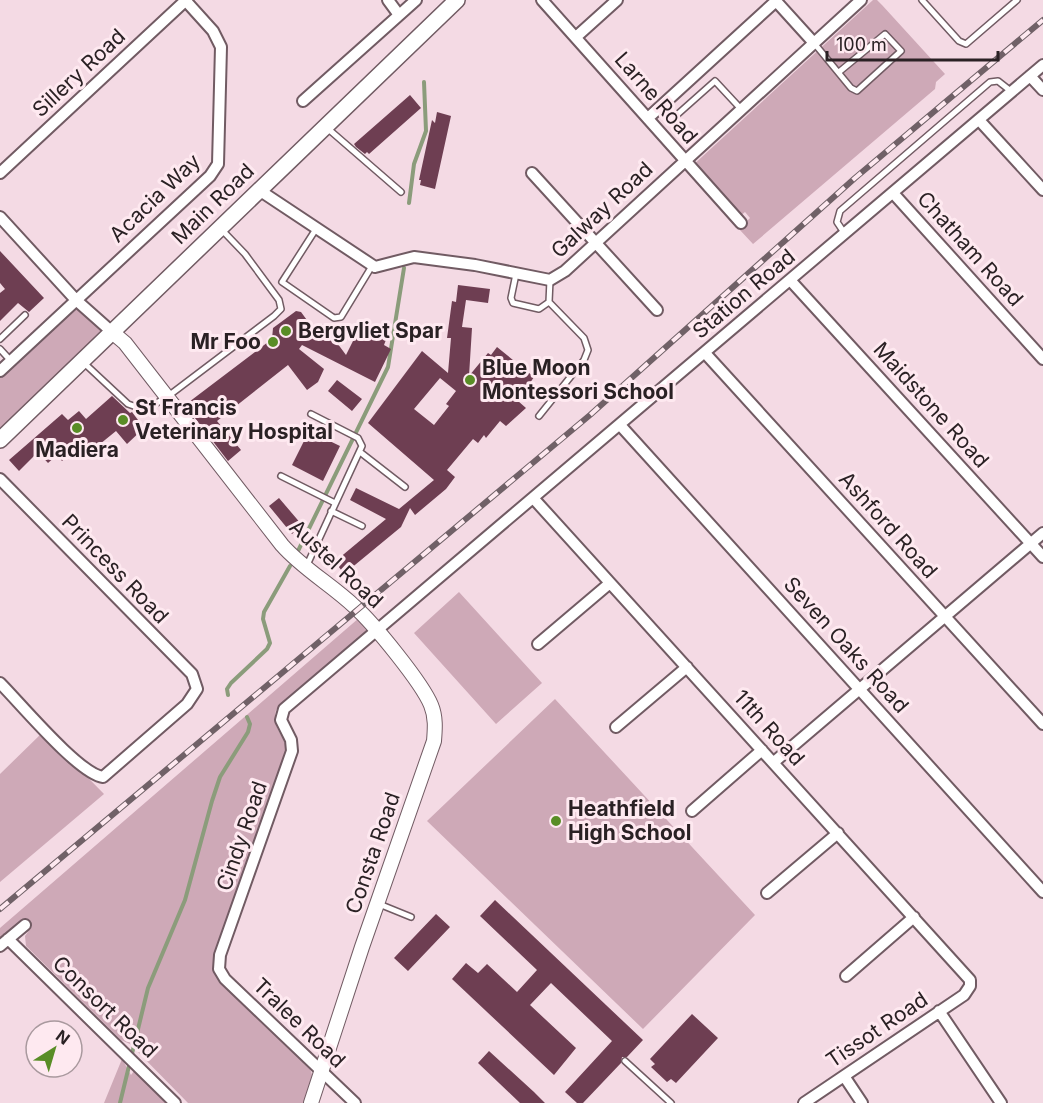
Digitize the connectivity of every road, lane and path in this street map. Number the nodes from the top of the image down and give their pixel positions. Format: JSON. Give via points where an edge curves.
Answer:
{"nodes":[{"id":1,"x":185,"y":0,"type":"edge"},
{"id":2,"x":388,"y":0,"type":"edge"},
{"id":3,"x":416,"y":0,"type":"edge"},
{"id":4,"x":457,"y":0,"type":"edge"},
{"id":5,"x":542,"y":0,"type":"edge"},
{"id":6,"x":617,"y":0,"type":"edge"},
{"id":7,"x":775,"y":0,"type":"edge"},
{"id":8,"x":861,"y":0,"type":"edge"},
{"id":9,"x":922,"y":0,"type":"edge"},
{"id":10,"x":1017,"y":0,"type":"edge"},
{"id":11,"x":399,"y":15,"type":"junction"},
{"id":12,"x":576,"y":37,"type":"junction"},
{"id":13,"x":814,"y":43,"type":"junction"},
{"id":14,"x":1043,"y":65,"type":"edge"},
{"id":15,"x":839,"y":72,"type":"junction"},
{"id":16,"x":1030,"y":76,"type":"junction"},
{"id":17,"x":1043,"y":90,"type":"edge"},
{"id":18,"x":1012,"y":92,"type":"junction"},
{"id":19,"x":303,"y":101,"type":"dead end"},
{"id":20,"x":741,"y":109,"type":"junction"},
{"id":21,"x":648,"y":118,"type":"junction"},
{"id":22,"x":979,"y":120,"type":"junction"},
{"id":23,"x":670,"y":121,"type":"dead end"},
{"id":24,"x":324,"y":126,"type":"junction"},
{"id":25,"x":685,"y":160,"type":"junction"},
{"id":26,"x":0,"y":173,"type":"edge"},
{"id":27,"x":532,"y":173,"type":"dead end"},
{"id":28,"x":259,"y":190,"type":"junction"},
{"id":29,"x":1043,"y":190,"type":"edge"},
{"id":30,"x":401,"y":192,"type":"dead end"},
{"id":31,"x":893,"y":193,"type":"junction"},
{"id":32,"x":741,"y":223,"type":"dead end"},
{"id":33,"x":2,"y":224,"type":"edge"},
{"id":34,"x":219,"y":228,"type":"junction"},
{"id":35,"x":316,"y":229,"type":"junction"},
{"id":36,"x":845,"y":234,"type":"junction"},
{"id":37,"x":596,"y":243,"type":"junction"},
{"id":38,"x":372,"y":266,"type":"junction"},
{"id":39,"x":516,"y":274,"type":"junction"},
{"id":40,"x":550,"y":280,"type":"junction"},
{"id":41,"x":790,"y":280,"type":"junction"},
{"id":42,"x":76,"y":300,"type":"junction"},
{"id":43,"x":549,"y":302,"type":"junction"},
{"id":44,"x":657,"y":310,"type":"dead end"},
{"id":45,"x":25,"y":315,"type":"dead end"},
{"id":46,"x":112,"y":332,"type":"junction"},
{"id":47,"x":0,"y":339,"type":"edge"},
{"id":48,"x":0,"y":349,"type":"edge"},
{"id":49,"x":705,"y":353,"type":"junction"},
{"id":50,"x":1043,"y":359,"type":"edge"},
{"id":51,"x":11,"y":361,"type":"junction"},
{"id":52,"x":82,"y":361,"type":"junction"},
{"id":53,"x":0,"y":371,"type":"edge"},
{"id":54,"x":167,"y":397,"type":"junction"},
{"id":55,"x":311,"y":414,"type":"dead end"},
{"id":56,"x":539,"y":416,"type":"dead end"},
{"id":57,"x":620,"y":425,"type":"junction"},
{"id":58,"x":0,"y":440,"type":"edge"},
{"id":59,"x":360,"y":452,"type":"junction"},
{"id":60,"x":281,"y":476,"type":"dead end"},
{"id":61,"x":0,"y":479,"type":"edge"},
{"id":62,"x":405,"y":487,"type":"dead end"},
{"id":63,"x":534,"y":499,"type":"junction"},
{"id":64,"x":335,"y":503,"type":"junction"},
{"id":65,"x":331,"y":511,"type":"junction"},
{"id":66,"x":362,"y":526,"type":"dead end"},
{"id":67,"x":1043,"y":533,"type":"edge"},
{"id":68,"x":1031,"y":543,"type":"junction"},
{"id":69,"x":1043,"y":557,"type":"edge"},
{"id":70,"x":298,"y":562,"type":"junction"},
{"id":71,"x":610,"y":583,"type":"junction"},
{"id":72,"x":945,"y":616,"type":"junction"},
{"id":73,"x":376,"y":630,"type":"junction"},
{"id":74,"x":538,"y":644,"type":"dead end"},
{"id":75,"x":687,"y":667,"type":"junction"},
{"id":76,"x":0,"y":683,"type":"edge"},
{"id":77,"x":860,"y":689,"type":"junction"},
{"id":78,"x":281,"y":716,"type":"joint"},
{"id":79,"x":1043,"y":724,"type":"edge"},
{"id":80,"x":616,"y":727,"type":"dead end"},
{"id":81,"x":762,"y":750,"type":"junction"},
{"id":82,"x":774,"y":762,"type":"junction"},
{"id":83,"x":692,"y":811,"type":"dead end"},
{"id":84,"x":838,"y":833,"type":"junction"},
{"id":85,"x":1043,"y":892,"type":"edge"},
{"id":86,"x":768,"y":893,"type":"dead end"},
{"id":87,"x":377,"y":903,"type":"junction"},
{"id":88,"x":914,"y":917,"type":"junction"},
{"id":89,"x":411,"y":918,"type":"dead end"},
{"id":90,"x":25,"y":926,"type":"dead end"},
{"id":91,"x":4,"y":943,"type":"edge"},
{"id":92,"x":219,"y":969,"type":"joint"},
{"id":93,"x":846,"y":976,"type":"dead end"},
{"id":94,"x":970,"y":986,"type":"joint"},
{"id":95,"x":939,"y":1011,"type":"junction"},
{"id":96,"x":625,"y":1061,"type":"dead end"},
{"id":97,"x":321,"y":1071,"type":"junction"},
{"id":98,"x":844,"y":1076,"type":"junction"},
{"id":99,"x":175,"y":1103,"type":"edge"},
{"id":100,"x":311,"y":1103,"type":"edge"},
{"id":101,"x":355,"y":1103,"type":"edge"},
{"id":102,"x":671,"y":1103,"type":"edge"},
{"id":103,"x":804,"y":1103,"type":"edge"},
{"id":104,"x":862,"y":1103,"type":"edge"},
{"id":105,"x":1001,"y":1103,"type":"edge"}],
"edges":[{"from":1,"to":26,"type":"street","name":"Sillery Road"},
{"from":1,"to":42,"type":"street","name":"Acacia Way","via":[[222,47],[218,164],[210,176]]},
{"from":2,"to":11,"type":"street"},
{"from":3,"to":11,"type":"street"},
{"from":4,"to":24,"type":"main road","name":"Main Road"},
{"from":5,"to":12,"type":"street","name":"Larne Road"},
{"from":6,"to":12,"type":"street"},
{"from":7,"to":13,"type":"street"},
{"from":7,"to":21,"type":"street"},
{"from":8,"to":13,"type":"street","name":"Galway Road"},
{"from":9,"to":10,"type":"lane","via":[[966,44]]},
{"from":11,"to":19,"type":"street"},
{"from":12,"to":21,"type":"street","name":"Larne Road"},
{"from":13,"to":15,"type":"lane"},
{"from":13,"to":20,"type":"street","name":"Galway Road"},
{"from":14,"to":16,"type":"street","name":"Station Road"},
{"from":15,"to":15,"type":"lane","via":[[885,34],[901,51],[858,91]]},
{"from":16,"to":17,"type":"street"},
{"from":16,"to":18,"type":"street","name":"Station Road"},
{"from":18,"to":22,"type":"street","name":"Station Road"},
{"from":18,"to":36,"type":"lane","via":[[998,81],[990,82],[840,211],[837,222]]},
{"from":20,"to":23,"type":"lane","via":[[715,81]]},
{"from":20,"to":25,"type":"street","name":"Galway Road"},
{"from":21,"to":25,"type":"street","name":"Larne Road"},
{"from":22,"to":29,"type":"street"},
{"from":22,"to":31,"type":"street","name":"Station Road"},
{"from":24,"to":28,"type":"main road","name":"Main Road"},
{"from":24,"to":30,"type":"lane"},
{"from":25,"to":32,"type":"street","name":"Larne Road"},
{"from":25,"to":37,"type":"street","name":"Galway Road"},
{"from":27,"to":37,"type":"street"},
{"from":28,"to":34,"type":"main road","name":"Main Road"},
{"from":28,"to":35,"type":"street"},
{"from":31,"to":36,"type":"street","name":"Station Road"},
{"from":31,"to":50,"type":"street","name":"Chatham Road"},
{"from":33,"to":42,"type":"street"},
{"from":34,"to":46,"type":"main road","name":"Main Road"},
{"from":34,"to":54,"type":"lane","via":[[245,254],[279,300],[281,309]]},
{"from":35,"to":38,"type":"street"},
{"from":35,"to":38,"type":"lane","via":[[282,282],[334,318],[341,317]]},
{"from":36,"to":41,"type":"street","name":"Station Road"},
{"from":37,"to":40,"type":"street","name":"Galway Road"},
{"from":37,"to":44,"type":"street"},
{"from":38,"to":39,"type":"street","name":"Galway Road","via":[[414,257]]},
{"from":39,"to":40,"type":"street","name":"Galway Road"},
{"from":39,"to":43,"type":"lane","via":[[513,303],[539,309]]},
{"from":40,"to":43,"type":"lane"},
{"from":41,"to":49,"type":"street","name":"Station Road"},
{"from":41,"to":68,"type":"street","name":"Maidstone Road"},
{"from":42,"to":46,"type":"street"},
{"from":42,"to":51,"type":"street","name":"Acacia Way"},
{"from":43,"to":56,"type":"lane","via":[[584,338],[588,350]]},
{"from":45,"to":47,"type":"lane"},
{"from":46,"to":52,"type":"main road","name":"Main Road"},
{"from":46,"to":54,"type":"street","name":"Austel Road"},
{"from":48,"to":51,"type":"lane"},
{"from":49,"to":57,"type":"street","name":"Station Road"},
{"from":49,"to":72,"type":"street","name":"Ashford Road"},
{"from":51,"to":53,"type":"street","name":"Acacia Way"},
{"from":52,"to":54,"type":"lane","via":[[133,407],[145,410]]},
{"from":52,"to":58,"type":"main road","name":"Main Road"},
{"from":54,"to":70,"type":"street","name":"Austel Road","via":[[261,521]]},
{"from":55,"to":59,"type":"lane","via":[[355,437],[361,444]]},
{"from":57,"to":63,"type":"street","name":"Station Road"},
{"from":57,"to":77,"type":"street","name":"Seven Oaks Road"},
{"from":59,"to":62,"type":"lane"},
{"from":59,"to":64,"type":"lane"},
{"from":60,"to":64,"type":"lane"},
{"from":61,"to":76,"type":"street","name":"Princess Road","via":[[192,674],[197,689],[187,704],[103,777],[80,765]]},
{"from":63,"to":71,"type":"street","name":"11th Road"},
{"from":63,"to":73,"type":"street","name":"Station Road"},
{"from":64,"to":65,"type":"lane"},
{"from":65,"to":66,"type":"lane"},
{"from":65,"to":70,"type":"lane"},
{"from":67,"to":68,"type":"street"},
{"from":68,"to":69,"type":"street","name":"Maidstone Road"},
{"from":68,"to":72,"type":"street"},
{"from":70,"to":73,"type":"street","name":"Austel Road","via":[[353,605]]},
{"from":71,"to":74,"type":"street"},
{"from":71,"to":75,"type":"street","name":"11th Road"},
{"from":72,"to":77,"type":"street"},
{"from":72,"to":79,"type":"street","name":"Ashford Road"},
{"from":73,"to":78,"type":"street","name":"Station Road","via":[[286,706]]},
{"from":73,"to":87,"type":"street","name":"Consta Road","via":[[425,694],[435,726],[434,741]]},
{"from":75,"to":80,"type":"street"},
{"from":75,"to":81,"type":"street","name":"11th Road"},
{"from":77,"to":82,"type":"street"},
{"from":77,"to":85,"type":"street","name":"Seven Oaks Road"},
{"from":78,"to":92,"type":"street","name":"Cindy Road","via":[[292,750],[220,955]]},
{"from":81,"to":82,"type":"street","name":"11th Road"},
{"from":81,"to":83,"type":"street"},
{"from":82,"to":84,"type":"street","name":"11th Road"},
{"from":84,"to":86,"type":"street"},
{"from":84,"to":88,"type":"street","name":"11th Road"},
{"from":87,"to":89,"type":"lane"},
{"from":87,"to":97,"type":"street","name":"Consta Road"},
{"from":88,"to":93,"type":"street"},
{"from":88,"to":94,"type":"street","name":"11th Road","via":[[967,975]]},
{"from":90,"to":91,"type":"street"},
{"from":91,"to":99,"type":"street","name":"Consort Road"},
{"from":92,"to":97,"type":"street","name":"Tralee Road"},
{"from":94,"to":95,"type":"street","name":"Tissot Road","via":[[964,995]]},
{"from":95,"to":98,"type":"street","name":"Tissot Road"},
{"from":95,"to":105,"type":"street"},
{"from":96,"to":102,"type":"lane"},
{"from":97,"to":100,"type":"street","name":"Consta Road"},
{"from":97,"to":101,"type":"street","name":"Tralee Road"},
{"from":98,"to":103,"type":"street","name":"Tissot Road"},
{"from":98,"to":104,"type":"street"}]}
